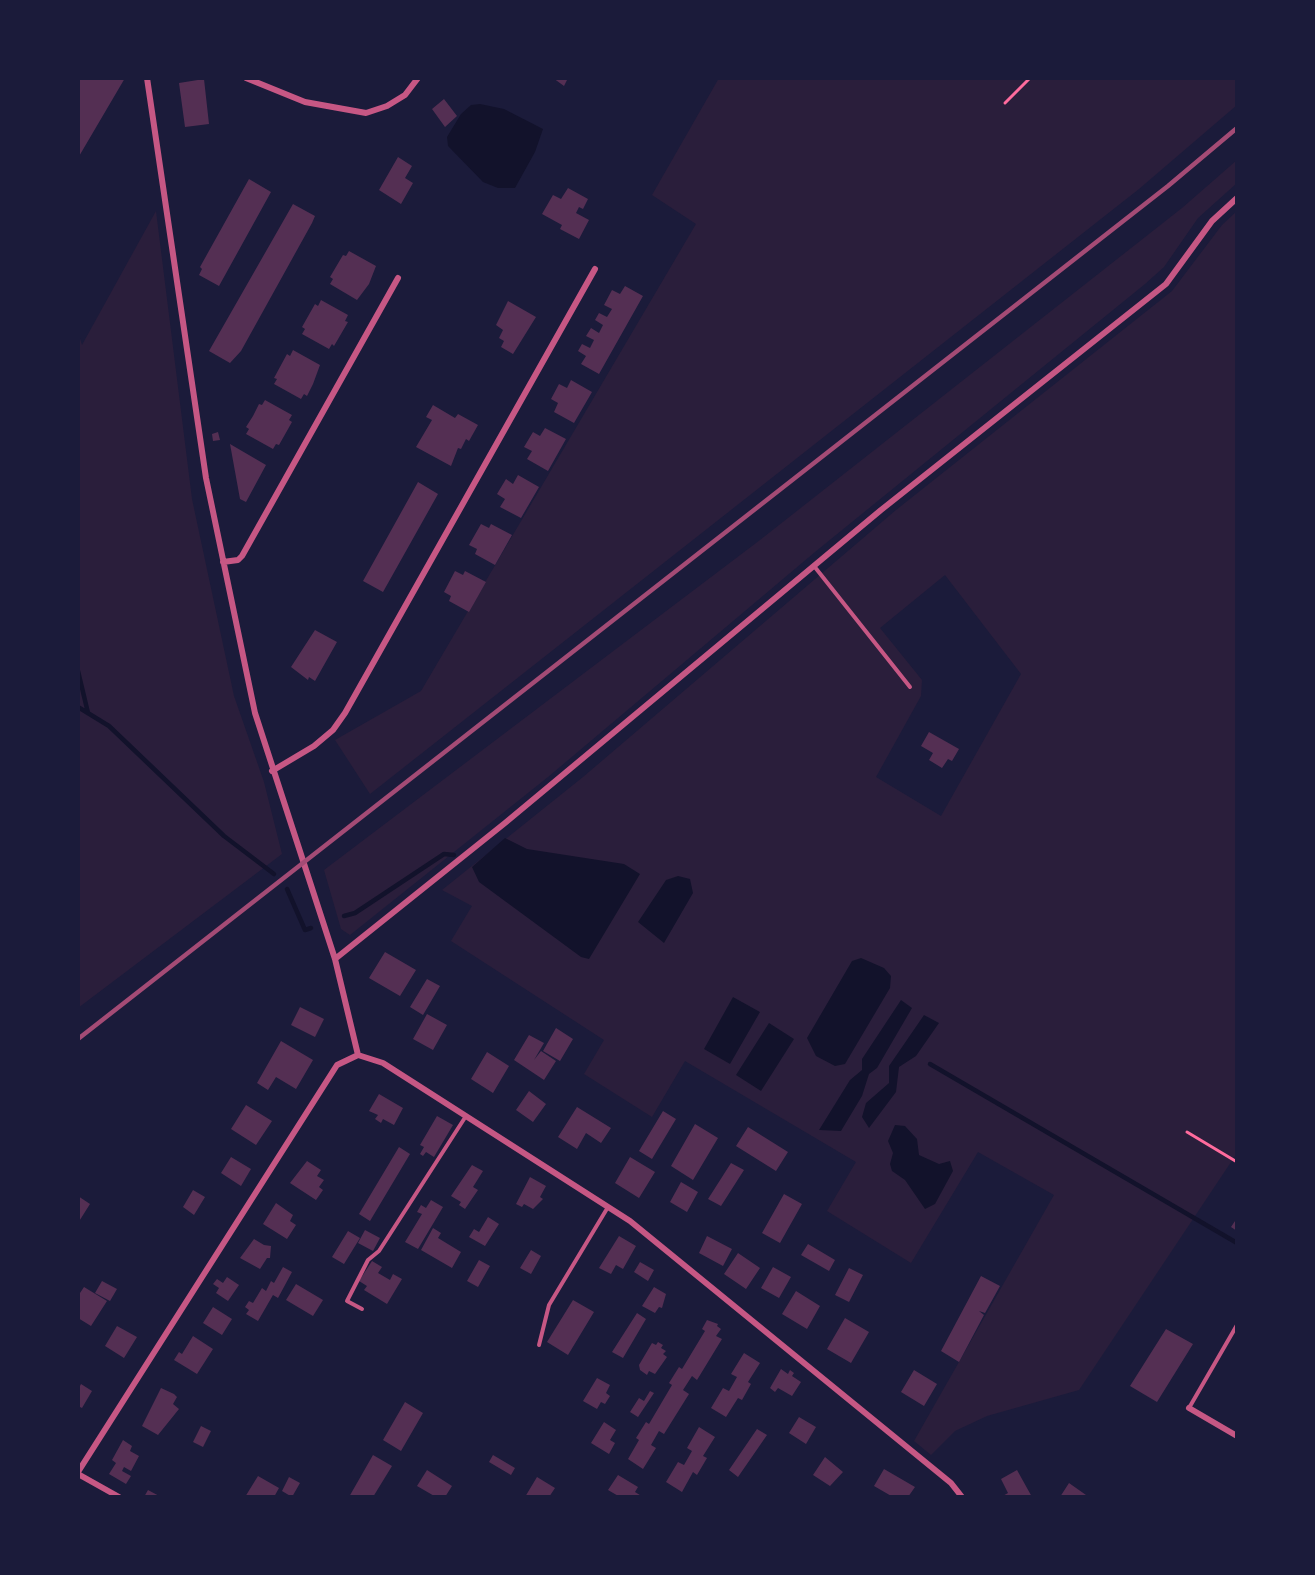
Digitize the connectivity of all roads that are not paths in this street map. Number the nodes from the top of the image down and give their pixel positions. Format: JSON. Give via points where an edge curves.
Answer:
{"nodes":[{"id":1,"x":147,"y":78,"type":"edge"},
{"id":2,"x":246,"y":78,"type":"edge"},
{"id":3,"x":418,"y":78,"type":"edge"},
{"id":4,"x":1237,"y":198,"type":"edge"},
{"id":5,"x":595,"y":269,"type":"dead end"},
{"id":6,"x":398,"y":278,"type":"dead end"},
{"id":7,"x":223,"y":562,"type":"junction"},
{"id":8,"x":814,"y":566,"type":"junction"},
{"id":9,"x":910,"y":687,"type":"dead end"},
{"id":10,"x":272,"y":771,"type":"junction"},
{"id":11,"x":335,"y":959,"type":"junction"},
{"id":12,"x":358,"y":1055,"type":"junction"},
{"id":13,"x":466,"y":1115,"type":"junction"},
{"id":14,"x":608,"y":1206,"type":"junction"},
{"id":15,"x":362,"y":1310,"type":"dead end"},
{"id":16,"x":1237,"y":1325,"type":"edge"},
{"id":17,"x":538,"y":1345,"type":"dead end"},
{"id":18,"x":1189,"y":1408,"type":"joint"},
{"id":19,"x":1237,"y":1436,"type":"edge"},
{"id":20,"x":78,"y":1473,"type":"edge"},
{"id":21,"x":119,"y":1497,"type":"edge"},
{"id":22,"x":962,"y":1497,"type":"edge"}],
"edges":[{"from":1,"to":7,"type":"street","via":[[192,389]]},
{"from":2,"to":3,"type":"street","via":[[305,102],[366,113],[405,95]]},
{"from":4,"to":8,"type":"street","via":[[1212,221],[1166,284]]},
{"from":5,"to":10,"type":"street","via":[[345,712],[333,730],[314,746]]},
{"from":6,"to":7,"type":"street","via":[[242,556]]},
{"from":7,"to":10,"type":"street","via":[[255,713]]},
{"from":8,"to":9,"type":"lane"},
{"from":8,"to":11,"type":"street"},
{"from":10,"to":11,"type":"street"},
{"from":11,"to":12,"type":"street"},
{"from":12,"to":13,"type":"street","via":[[382,1063]]},
{"from":12,"to":20,"type":"street","via":[[337,1065]]},
{"from":13,"to":14,"type":"street"},
{"from":13,"to":15,"type":"lane","via":[[379,1251],[368,1260],[347,1301]]},
{"from":14,"to":17,"type":"lane","via":[[549,1305]]},
{"from":14,"to":22,"type":"street","via":[[951,1483]]},
{"from":16,"to":18,"type":"lane"},
{"from":18,"to":19,"type":"street"},
{"from":20,"to":21,"type":"street"}]}
